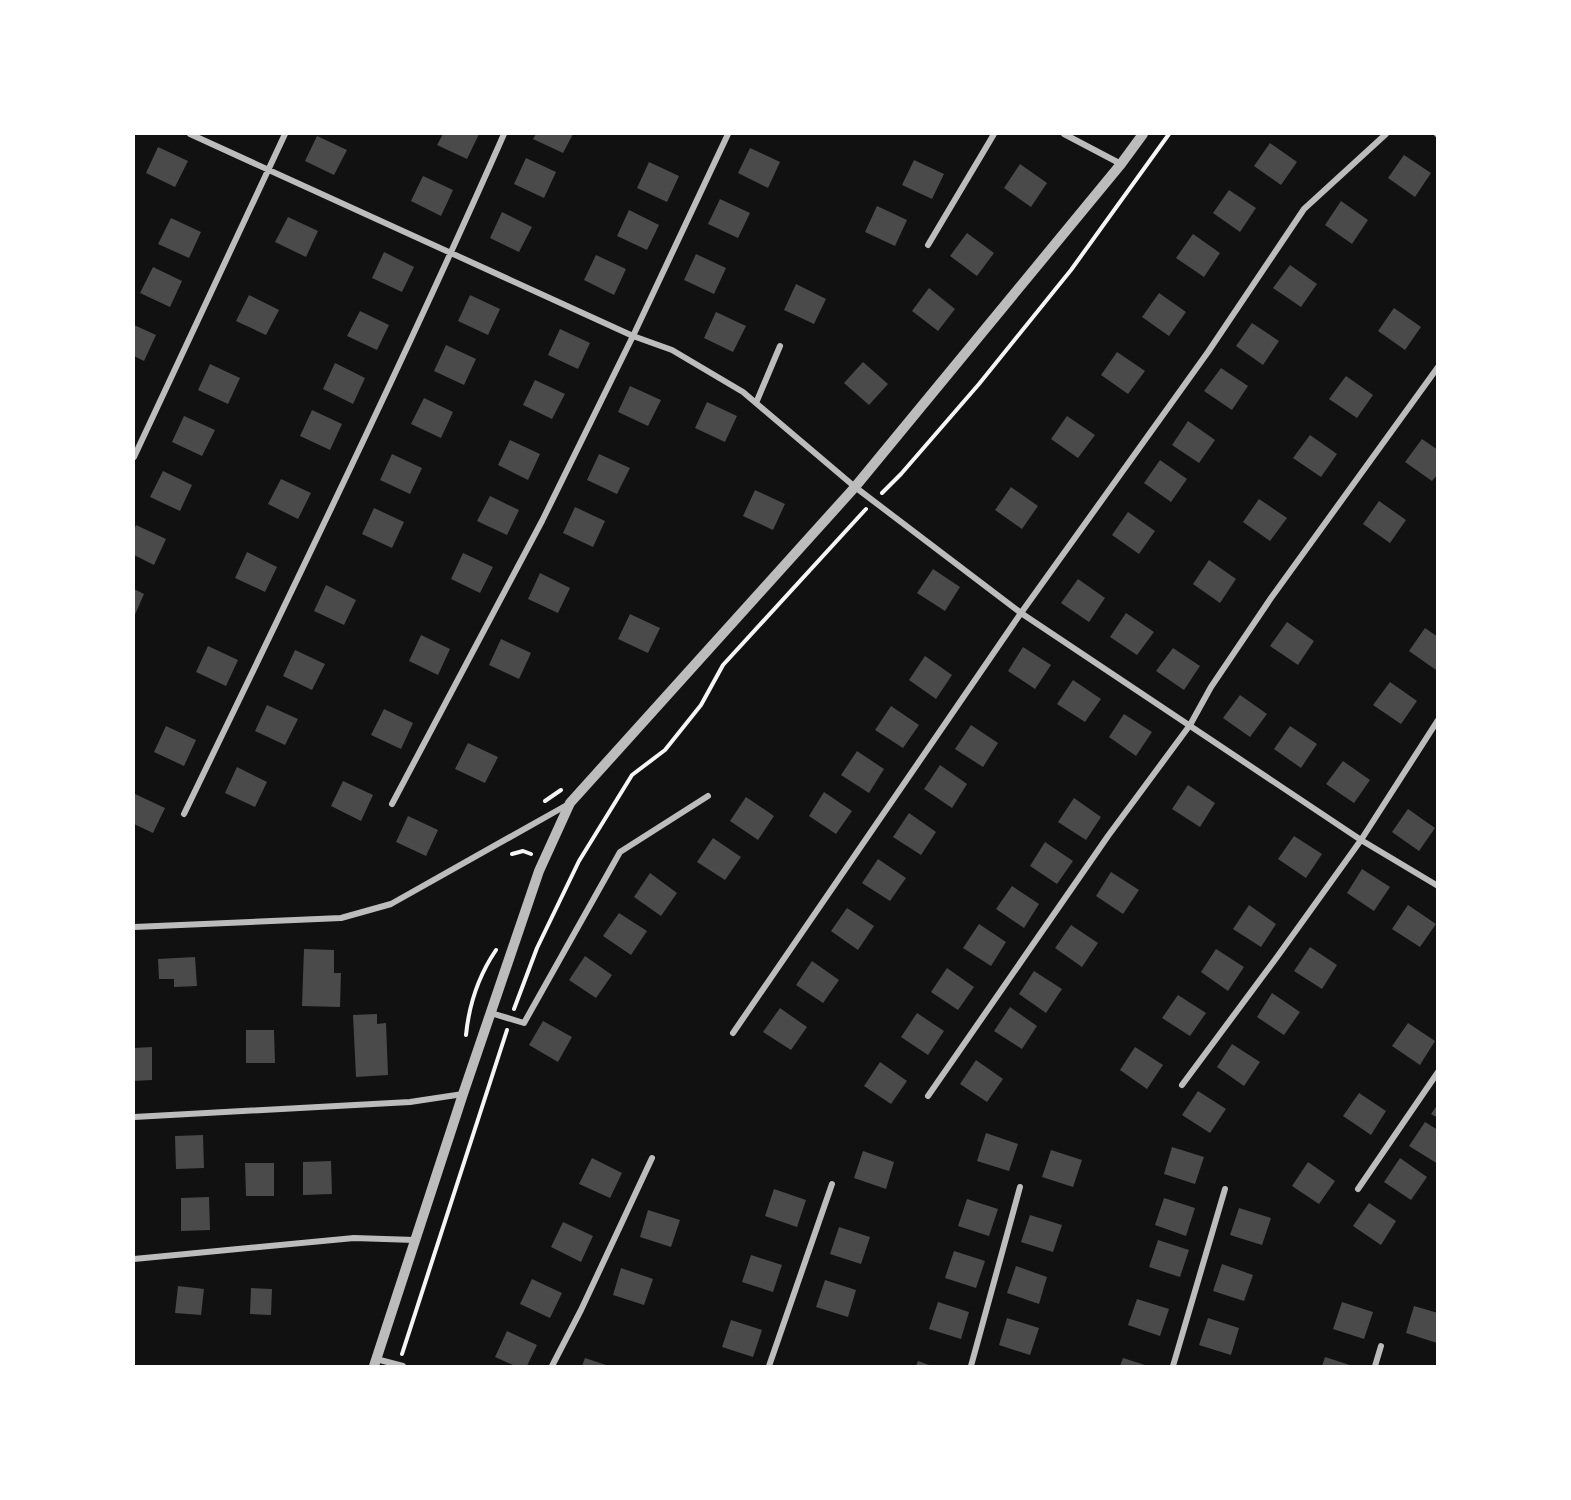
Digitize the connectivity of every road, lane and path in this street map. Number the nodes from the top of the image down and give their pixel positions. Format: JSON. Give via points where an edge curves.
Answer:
{"nodes":[{"id":1,"x":189,"y":134,"type":"edge"},
{"id":2,"x":285,"y":134,"type":"edge"},
{"id":3,"x":504,"y":134,"type":"edge"},
{"id":4,"x":728,"y":134,"type":"edge"},
{"id":5,"x":994,"y":134,"type":"edge"},
{"id":6,"x":1064,"y":134,"type":"edge"},
{"id":7,"x":1143,"y":134,"type":"edge"},
{"id":8,"x":1169,"y":134,"type":"edge"},
{"id":9,"x":1386,"y":134,"type":"edge"},
{"id":10,"x":1121,"y":164,"type":"junction"},
{"id":11,"x":268,"y":171,"type":"junction"},
{"id":12,"x":928,"y":245,"type":"dead end"},
{"id":13,"x":451,"y":252,"type":"junction"},
{"id":14,"x":633,"y":336,"type":"junction"},
{"id":15,"x":780,"y":346,"type":"dead end"},
{"id":16,"x":1437,"y":367,"type":"edge"},
{"id":17,"x":756,"y":403,"type":"junction"},
{"id":18,"x":134,"y":457,"type":"edge"},
{"id":19,"x":855,"y":487,"type":"junction"},
{"id":20,"x":878,"y":497,"type":"dead end"},
{"id":21,"x":871,"y":504,"type":"dead end"},
{"id":22,"x":1021,"y":613,"type":"junction"},
{"id":23,"x":1437,"y":720,"type":"edge"},
{"id":24,"x":1190,"y":725,"type":"junction"},
{"id":25,"x":708,"y":796,"type":"dead end"},
{"id":26,"x":570,"y":803,"type":"junction"},
{"id":27,"x":392,"y":804,"type":"dead end"},
{"id":28,"x":184,"y":814,"type":"dead end"},
{"id":29,"x":1361,"y":840,"type":"junction"},
{"id":30,"x":1437,"y":886,"type":"edge"},
{"id":31,"x":134,"y":927,"type":"edge"},
{"id":32,"x":491,"y":1012,"type":"junction"},
{"id":33,"x":511,"y":1018,"type":"dead end"},
{"id":34,"x":507,"y":1029,"type":"dead end"},
{"id":35,"x":733,"y":1033,"type":"dead end"},
{"id":36,"x":1437,"y":1072,"type":"edge"},
{"id":37,"x":1182,"y":1085,"type":"dead end"},
{"id":38,"x":463,"y":1094,"type":"junction"},
{"id":39,"x":927,"y":1096,"type":"dead end"},
{"id":40,"x":134,"y":1117,"type":"edge"},
{"id":41,"x":652,"y":1158,"type":"dead end"},
{"id":42,"x":832,"y":1184,"type":"dead end"},
{"id":43,"x":1020,"y":1187,"type":"dead end"},
{"id":44,"x":1225,"y":1189,"type":"dead end"},
{"id":45,"x":1358,"y":1189,"type":"dead end"},
{"id":46,"x":415,"y":1240,"type":"junction"},
{"id":47,"x":134,"y":1259,"type":"edge"},
{"id":48,"x":1381,"y":1346,"type":"dead end"},
{"id":49,"x":401,"y":1356,"type":"dead end"},
{"id":50,"x":375,"y":1363,"type":"edge"},
{"id":51,"x":403,"y":1366,"type":"edge"},
{"id":52,"x":552,"y":1366,"type":"edge"},
{"id":53,"x":769,"y":1366,"type":"edge"},
{"id":54,"x":971,"y":1366,"type":"edge"},
{"id":55,"x":1173,"y":1366,"type":"edge"},
{"id":56,"x":1375,"y":1366,"type":"edge"}],
"edges":[{"from":1,"to":11,"type":"street"},
{"from":2,"to":11,"type":"street"},
{"from":3,"to":13,"type":"street"},
{"from":4,"to":14,"type":"street"},
{"from":5,"to":12,"type":"street"},
{"from":6,"to":10,"type":"street"},
{"from":7,"to":10,"type":"street"},
{"from":8,"to":20,"type":"path","via":[[1064,279],[979,384]]},
{"from":9,"to":22,"type":"street","via":[[1304,209],[1208,352]]},
{"from":10,"to":19,"type":"street"},
{"from":11,"to":13,"type":"street"},
{"from":11,"to":18,"type":"street"},
{"from":13,"to":14,"type":"street"},
{"from":13,"to":28,"type":"street"},
{"from":14,"to":17,"type":"street","via":[[672,350]]},
{"from":14,"to":27,"type":"street","via":[[542,521]]},
{"from":15,"to":17,"type":"street"},
{"from":16,"to":24,"type":"street","via":[[1271,598]]},
{"from":17,"to":19,"type":"street"},
{"from":19,"to":22,"type":"street"},
{"from":19,"to":26,"type":"street"},
{"from":21,"to":33,"type":"path","via":[[723,665],[701,705],[666,750],[632,775],[579,861],[537,948]]},
{"from":22,"to":24,"type":"street"},
{"from":22,"to":35,"type":"street"},
{"from":23,"to":29,"type":"street"},
{"from":24,"to":29,"type":"street"},
{"from":24,"to":39,"type":"street"},
{"from":25,"to":32,"type":"street","via":[[620,852],[524,1023]]},
{"from":26,"to":31,"type":"street","via":[[391,904],[341,918]]},
{"from":26,"to":32,"type":"street","via":[[539,872]]},
{"from":29,"to":30,"type":"street"},
{"from":29,"to":37,"type":"street"},
{"from":32,"to":38,"type":"street"},
{"from":34,"to":49,"type":"path"},
{"from":36,"to":45,"type":"street"},
{"from":38,"to":40,"type":"street","via":[[410,1102]]},
{"from":38,"to":46,"type":"street"},
{"from":41,"to":52,"type":"street"},
{"from":42,"to":53,"type":"street"},
{"from":43,"to":54,"type":"street"},
{"from":44,"to":55,"type":"street"},
{"from":46,"to":47,"type":"street","via":[[354,1238]]},
{"from":46,"to":50,"type":"street"},
{"from":48,"to":56,"type":"street"},
{"from":50,"to":51,"type":"street"}]}
